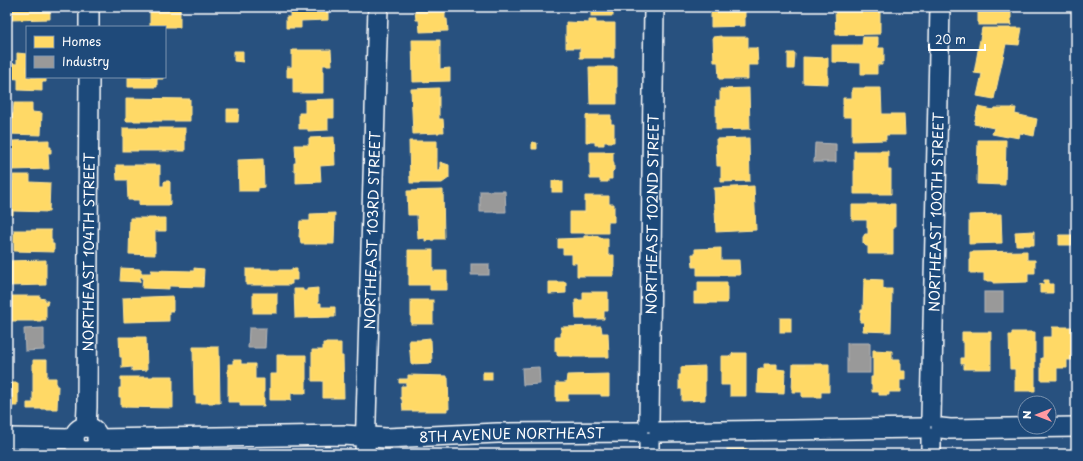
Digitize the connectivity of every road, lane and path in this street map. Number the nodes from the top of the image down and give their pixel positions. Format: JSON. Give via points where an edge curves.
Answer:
{"nodes":[{"id":1,"x":89,"y":7,"type":"edge"},
{"id":2,"x":378,"y":7,"type":"edge"},
{"id":3,"x":654,"y":7,"type":"edge"},
{"id":4,"x":940,"y":7,"type":"edge"},
{"id":5,"x":89,"y":26,"type":"edge"},
{"id":6,"x":89,"y":78,"type":"edge"},
{"id":7,"x":1076,"y":427,"type":"edge"},
{"id":8,"x":931,"y":433,"type":"edge"},
{"id":9,"x":649,"y":436,"type":"edge"},
{"id":10,"x":7,"y":438,"type":"edge"},
{"id":11,"x":86,"y":442,"type":"edge"},
{"id":12,"x":365,"y":445,"type":"edge"}],
"edges":[{"from":1,"to":5,"type":"street"},
{"from":2,"to":12,"type":"street","name":"NORTHEAST 103RD STREET"},
{"from":3,"to":9,"type":"street","name":"NORTHEAST 102ND STREET"},
{"from":4,"to":8,"type":"street","name":"NORTHEAST 100TH STREET"},
{"from":6,"to":11,"type":"street","name":"NORTHEAST 104TH STREET"},
{"from":7,"to":8,"type":"street","name":"8TH AVENUE NORTHEAST","via":[[950,429]]},
{"from":8,"to":9,"type":"street","name":"8TH AVENUE NORTHEAST"},
{"from":9,"to":12,"type":"street","name":"8TH AVENUE NORTHEAST","via":[[498,434],[386,438]]},
{"from":10,"to":11,"type":"street","name":"8TH AVENUE NORTHEAST"},
{"from":11,"to":12,"type":"street","name":"8TH AVENUE NORTHEAST","via":[[344,435]]}]}
